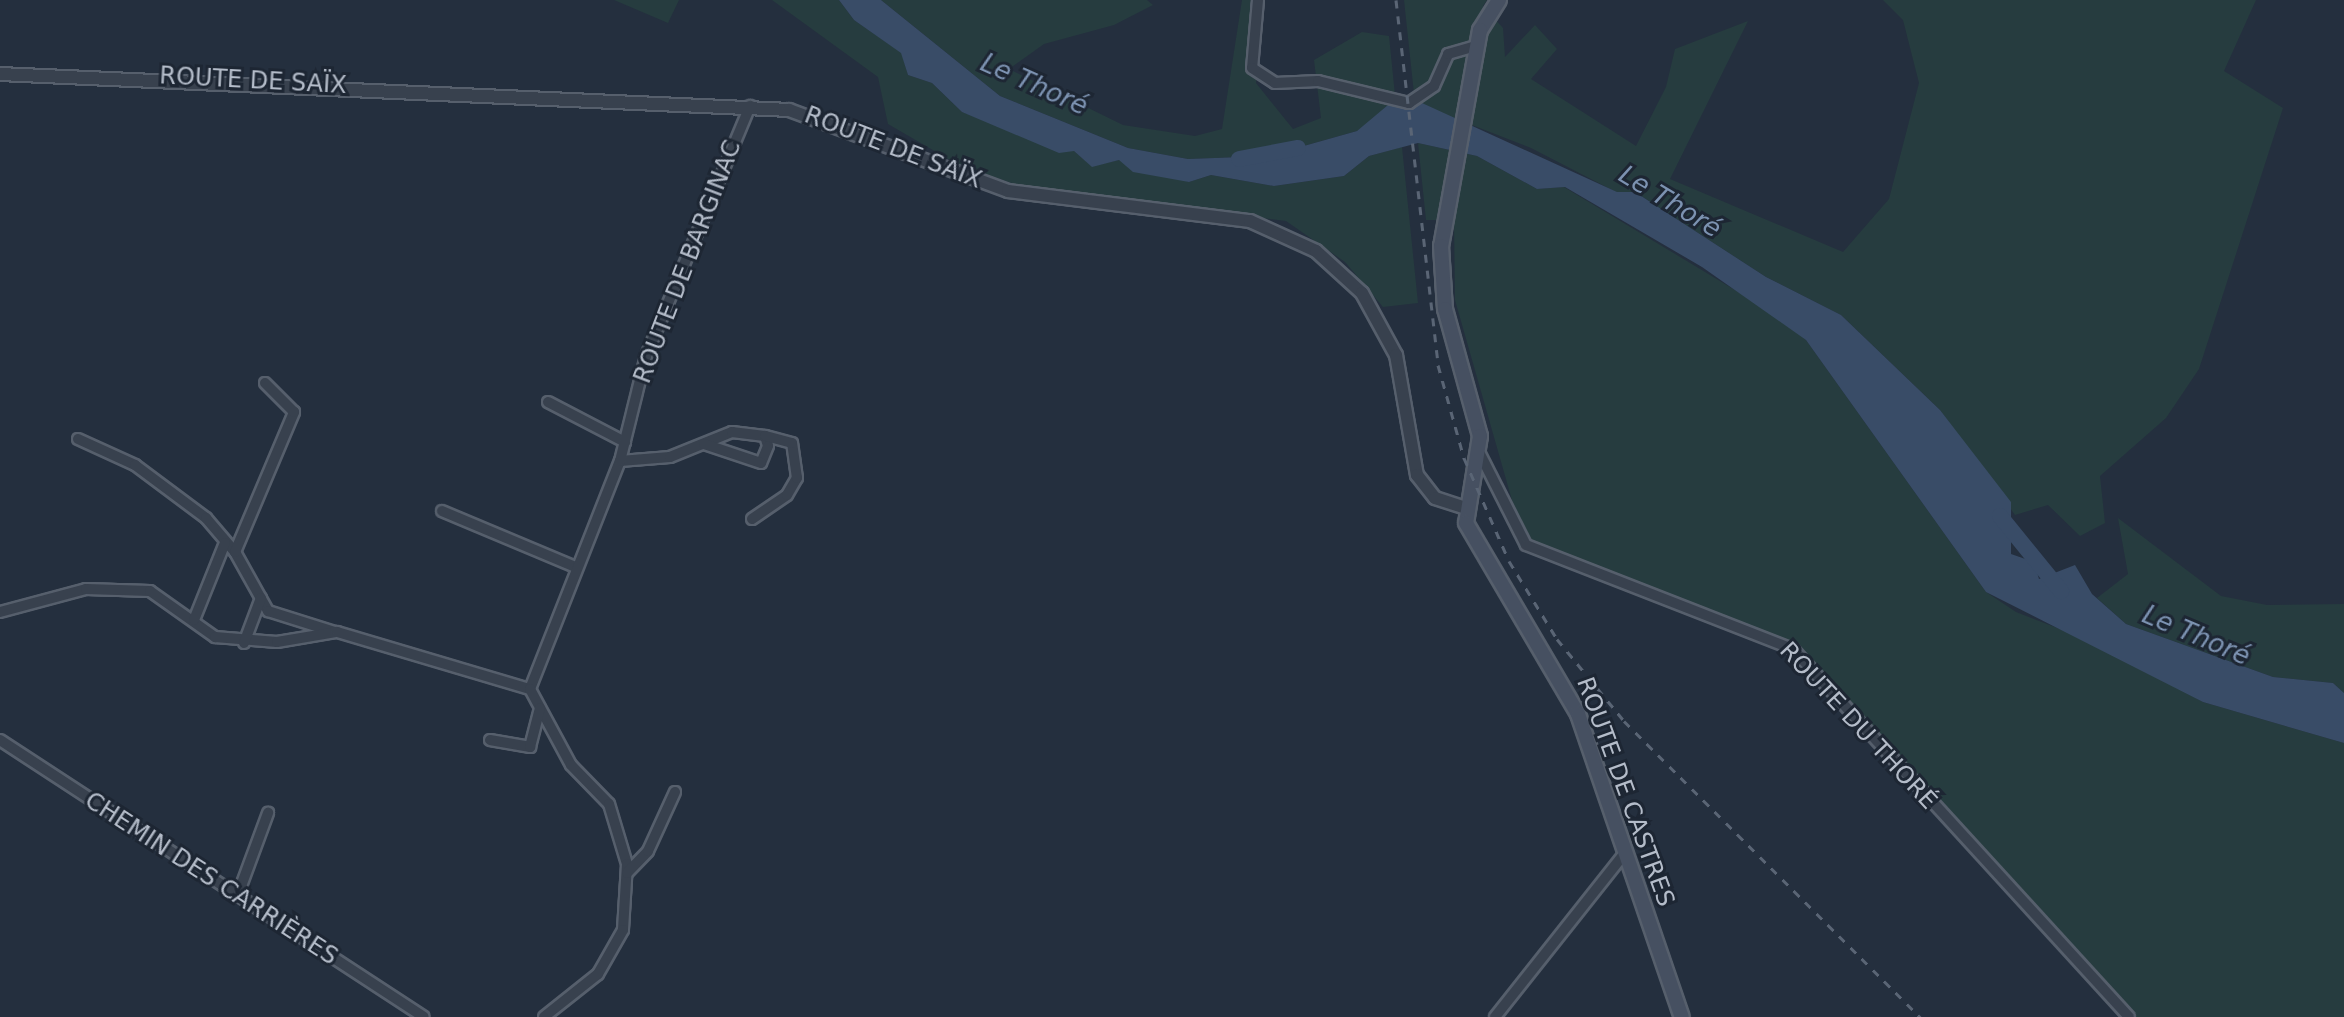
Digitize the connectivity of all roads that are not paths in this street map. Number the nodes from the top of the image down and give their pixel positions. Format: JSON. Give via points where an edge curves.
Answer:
{"nodes":[{"id":1,"x":1258,"y":0,"type":"edge"},
{"id":2,"x":1499,"y":0,"type":"edge"},
{"id":3,"x":1476,"y":46,"type":"junction"},
{"id":4,"x":0,"y":74,"type":"edge"},
{"id":5,"x":750,"y":106,"type":"junction"},
{"id":6,"x":265,"y":383,"type":"dead end"},
{"id":7,"x":548,"y":402,"type":"dead end"},
{"id":8,"x":765,"y":436,"type":"junction"},
{"id":9,"x":78,"y":439,"type":"dead end"},
{"id":10,"x":625,"y":442,"type":"junction"},
{"id":11,"x":704,"y":444,"type":"junction"},
{"id":12,"x":1479,"y":452,"type":"junction"},
{"id":13,"x":620,"y":461,"type":"junction"},
{"id":14,"x":1465,"y":508,"type":"junction"},
{"id":15,"x":442,"y":511,"type":"dead end"},
{"id":16,"x":752,"y":519,"type":"dead end"},
{"id":17,"x":225,"y":543,"type":"junction"},
{"id":18,"x":235,"y":552,"type":"junction"},
{"id":19,"x":573,"y":566,"type":"junction"},
{"id":20,"x":261,"y":598,"type":"junction"},
{"id":21,"x":0,"y":612,"type":"edge"},
{"id":22,"x":194,"y":620,"type":"junction"},
{"id":23,"x":337,"y":632,"type":"junction"},
{"id":24,"x":244,"y":643,"type":"junction"},
{"id":25,"x":530,"y":689,"type":"junction"},
{"id":26,"x":540,"y":708,"type":"junction"},
{"id":27,"x":0,"y":740,"type":"edge"},
{"id":28,"x":490,"y":740,"type":"dead end"},
{"id":29,"x":675,"y":792,"type":"dead end"},
{"id":30,"x":268,"y":813,"type":"dead end"},
{"id":31,"x":1626,"y":852,"type":"junction"},
{"id":32,"x":627,"y":873,"type":"junction"},
{"id":33,"x":237,"y":897,"type":"junction"},
{"id":34,"x":424,"y":1017,"type":"edge"},
{"id":35,"x":544,"y":1017,"type":"edge"},
{"id":36,"x":1495,"y":1017,"type":"edge"},
{"id":37,"x":1682,"y":1017,"type":"edge"},
{"id":38,"x":2129,"y":1017,"type":"edge"}],
"edges":[{"from":1,"to":3,"type":"street","via":[[1252,68],[1275,83],[1318,81],[1409,103],[1434,86],[1448,54]]},
{"from":2,"to":3,"type":"main road"},
{"from":3,"to":12,"type":"main road","via":[[1451,172],[1442,279]]},
{"from":4,"to":5,"type":"street","name":"ROUTE DE SAÏX"},
{"from":5,"to":10,"type":"street","name":"ROUTE DE BARGINAC","via":[[646,356]]},
{"from":5,"to":14,"type":"street","name":"ROUTE DE SAÏX","via":[[819,117],[1008,191],[1229,216],[1300,241],[1349,278],[1383,325],[1403,382],[1417,475],[1435,498]]},
{"from":6,"to":18,"type":"street","via":[[294,412]]},
{"from":7,"to":10,"type":"street"},
{"from":8,"to":11,"type":"street","via":[[732,432]]},
{"from":8,"to":11,"type":"street","via":[[761,463]]},
{"from":8,"to":16,"type":"street","via":[[792,443],[797,478],[787,495]]},
{"from":9,"to":17,"type":"street","via":[[168,486]]},
{"from":10,"to":13,"type":"street","name":"ROUTE DE BARGINAC"},
{"from":11,"to":13,"type":"street","via":[[670,457]]},
{"from":12,"to":14,"type":"main road"},
{"from":12,"to":38,"type":"street","name":"ROUTE DU THORÉ","via":[[1526,545],[1793,649]]},
{"from":13,"to":19,"type":"street","name":"ROUTE DE BARGINAC"},
{"from":14,"to":31,"type":"main road","name":"ROUTE DE CASTRES","via":[[1482,557],[1569,694]]},
{"from":15,"to":19,"type":"street"},
{"from":17,"to":18,"type":"street"},
{"from":17,"to":22,"type":"street"},
{"from":18,"to":20,"type":"street"},
{"from":19,"to":25,"type":"street","name":"ROUTE DE BARGINAC"},
{"from":20,"to":23,"type":"street","via":[[285,619]]},
{"from":20,"to":24,"type":"street"},
{"from":21,"to":22,"type":"street","via":[[114,587],[150,591]]},
{"from":22,"to":24,"type":"street","via":[[215,637]]},
{"from":23,"to":24,"type":"street"},
{"from":23,"to":25,"type":"street"},
{"from":25,"to":26,"type":"street"},
{"from":26,"to":28,"type":"street","via":[[530,747]]},
{"from":26,"to":32,"type":"street","via":[[571,765],[609,804]]},
{"from":27,"to":33,"type":"street","name":"CHEMIN DES CARRIÈRES"},
{"from":29,"to":32,"type":"street","via":[[648,851]]},
{"from":30,"to":33,"type":"street"},
{"from":31,"to":36,"type":"street"},
{"from":31,"to":37,"type":"main road","name":"ROUTE DE CASTRES"},
{"from":32,"to":35,"type":"street","via":[[623,930],[598,974]]},
{"from":33,"to":34,"type":"street","name":"CHEMIN DES CARRIÈRES"}]}
